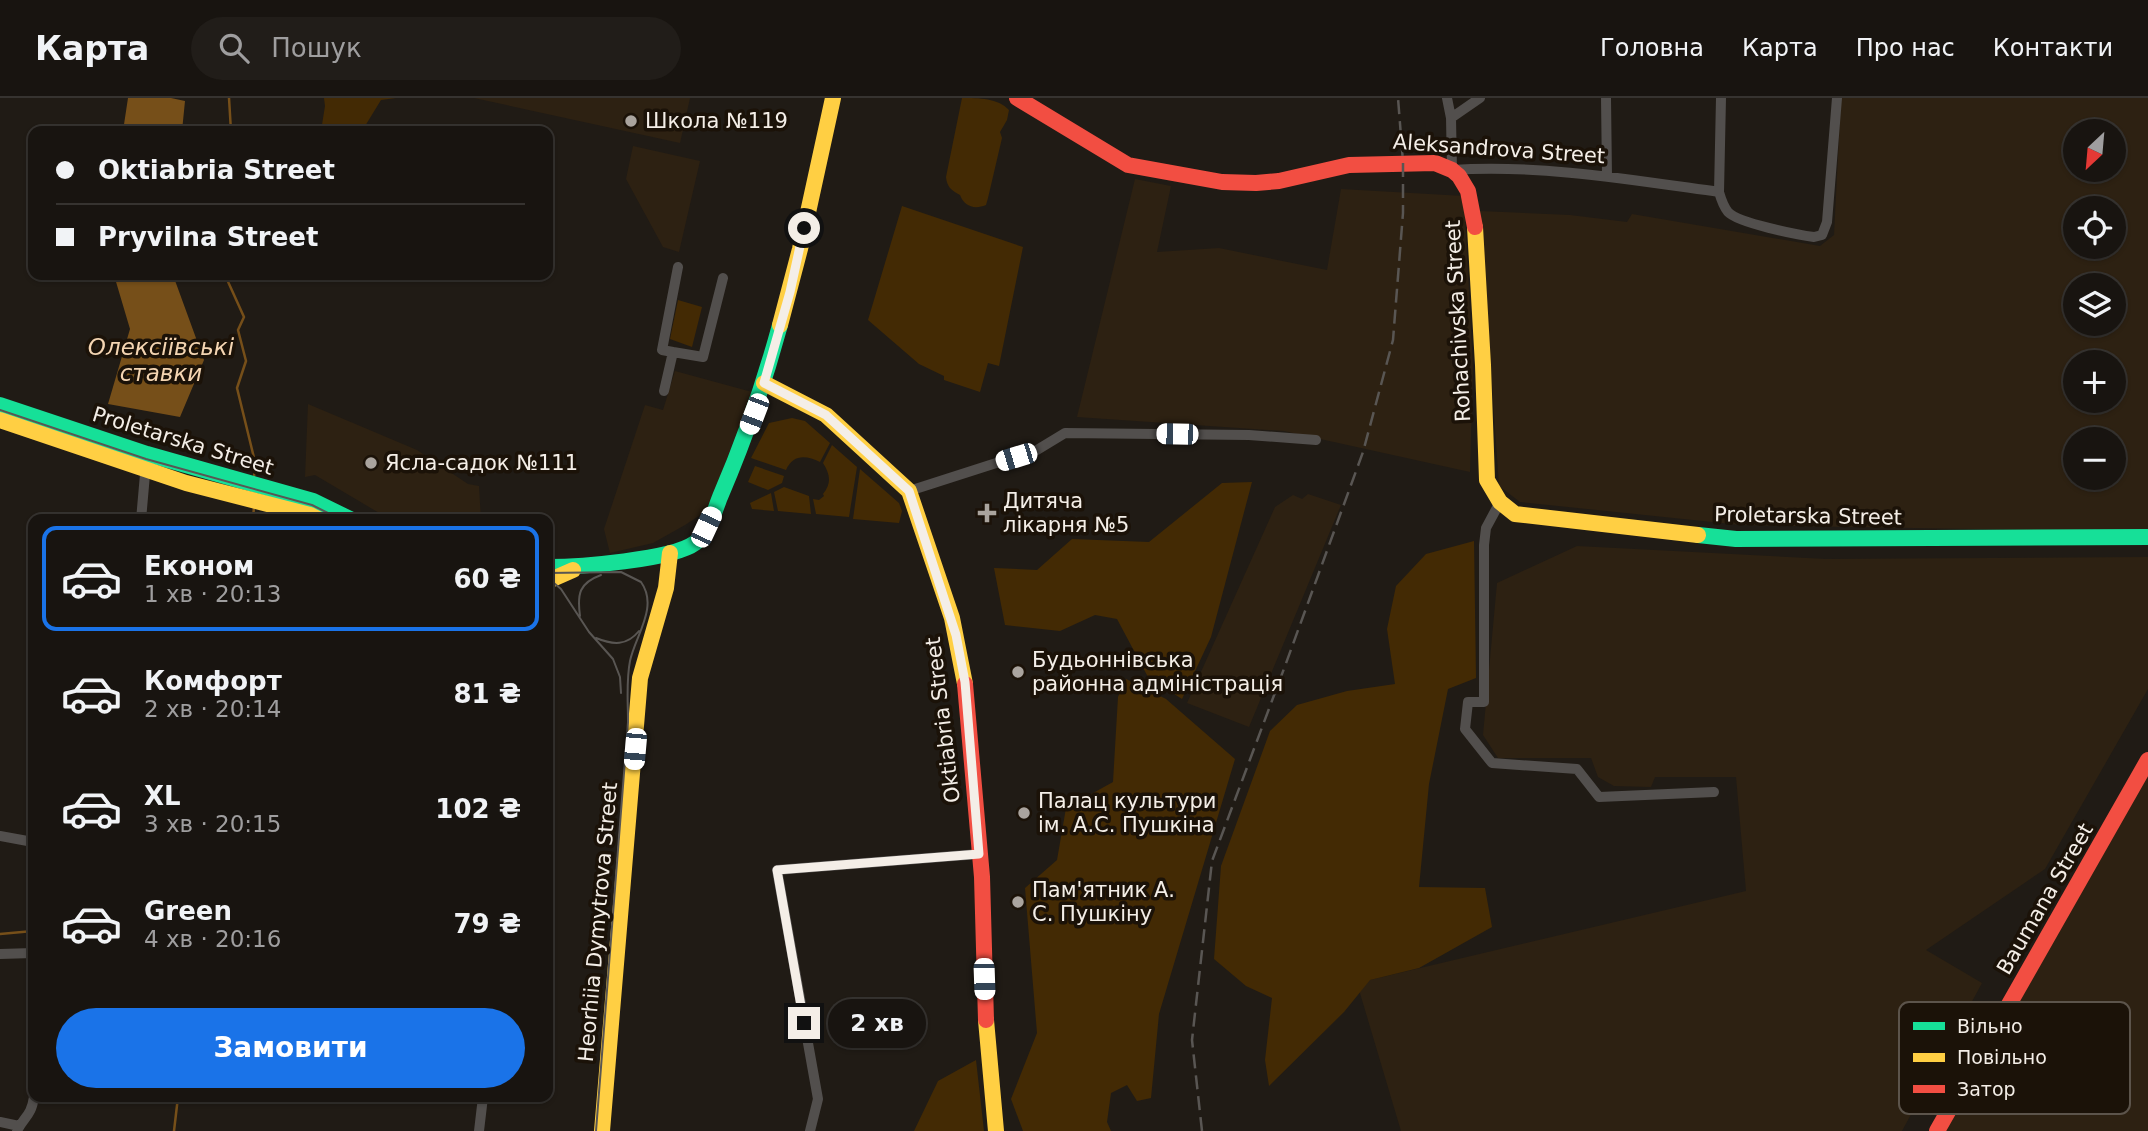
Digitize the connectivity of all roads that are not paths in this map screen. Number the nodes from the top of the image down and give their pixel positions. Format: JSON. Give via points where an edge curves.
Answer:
{"nodes":[{"id":1,"x":833,"y":98,"type":"edge"},
{"id":2,"x":1017,"y":98,"type":"edge"},
{"id":3,"x":1447,"y":98,"type":"edge"},
{"id":4,"x":1480,"y":98,"type":"edge"},
{"id":5,"x":1605,"y":98,"type":"edge"},
{"id":6,"x":1720,"y":98,"type":"edge"},
{"id":7,"x":1837,"y":98,"type":"edge"},
{"id":8,"x":1451,"y":118,"type":"junction"},
{"id":9,"x":1452,"y":170,"type":"junction"},
{"id":10,"x":1607,"y":176,"type":"junction"},
{"id":11,"x":1719,"y":192,"type":"junction"},
{"id":12,"x":678,"y":267,"type":"dead end"},
{"id":13,"x":723,"y":278,"type":"dead end"},
{"id":14,"x":673,"y":352,"type":"junction"},
{"id":15,"x":764,"y":383,"type":"junction"},
{"id":16,"x":664,"y":391,"type":"dead end"},
{"id":17,"x":0,"y":405,"type":"edge"},
{"id":18,"x":0,"y":420,"type":"edge"},
{"id":19,"x":1316,"y":440,"type":"dead end"},
{"id":20,"x":146,"y":462,"type":"junction"},
{"id":21,"x":909,"y":491,"type":"junction"},
{"id":22,"x":275,"y":498,"type":"junction"},
{"id":23,"x":1500,"y":502,"type":"junction"},
{"id":24,"x":142,"y":514,"type":"edge"},
{"id":25,"x":308,"y":514,"type":"edge"},
{"id":26,"x":340,"y":514,"type":"edge"},
{"id":27,"x":2148,"y":537,"type":"edge"},
{"id":28,"x":670,"y":554,"type":"junction"},
{"id":29,"x":553,"y":567,"type":"edge"},
{"id":30,"x":575,"y":568,"type":"junction"},
{"id":31,"x":553,"y":579,"type":"edge"},
{"id":32,"x":2148,"y":760,"type":"edge"},
{"id":33,"x":1714,"y":792,"type":"dead end"},
{"id":34,"x":0,"y":836,"type":"edge"},
{"id":35,"x":28,"y":841,"type":"edge"},
{"id":36,"x":979,"y":854,"type":"junction"},
{"id":37,"x":28,"y":953,"type":"edge"},
{"id":38,"x":0,"y":954,"type":"edge"},
{"id":39,"x":2010,"y":1002,"type":"edge"},
{"id":40,"x":32,"y":1102,"type":"edge"},
{"id":41,"x":482,"y":1102,"type":"edge"},
{"id":42,"x":1947,"y":1114,"type":"edge"},
{"id":43,"x":0,"y":1122,"type":"edge"},
{"id":44,"x":18,"y":1128,"type":"edge"},
{"id":45,"x":479,"y":1131,"type":"edge"},
{"id":46,"x":602,"y":1131,"type":"edge"},
{"id":47,"x":810,"y":1131,"type":"edge"},
{"id":48,"x":996,"y":1131,"type":"edge"},
{"id":49,"x":1937,"y":1131,"type":"edge"}],
"edges":[{"from":1,"to":15,"type":"street","via":[[790,292]]},
{"from":2,"to":9,"type":"street","name":"Aleksandrova Street","via":[[1128,165],[1222,182],[1279,181],[1349,165],[1382,163],[1435,163]]},
{"from":3,"to":8,"type":"street","name":"Rohachivska Street"},
{"from":4,"to":8,"type":"street"},
{"from":5,"to":10,"type":"street"},
{"from":6,"to":11,"type":"street"},
{"from":7,"to":11,"type":"street","via":[[1827,222],[1822,234],[1814,237],[1733,216]]},
{"from":8,"to":9,"type":"street","name":"Rohachivska Street"},
{"from":9,"to":10,"type":"street","name":"Aleksandrova Street","via":[[1492,167]]},
{"from":9,"to":23,"type":"street","name":"Rohachivska Street","via":[[1468,191],[1476,235],[1487,480]]},
{"from":10,"to":11,"type":"street","name":"Aleksandrova Street"},
{"from":12,"to":14,"type":"street","via":[[662,351]]},
{"from":13,"to":14,"type":"street","via":[[703,357]]},
{"from":14,"to":16,"type":"street"},
{"from":15,"to":21,"type":"street","name":"Oktiabria Street","via":[[826,415]]},
{"from":15,"to":28,"type":"street","via":[[706,527],[696,543]]},
{"from":17,"to":20,"type":"street","name":"Proletarska Street"},
{"from":18,"to":20,"type":"street","name":"Proletarska Street"},
{"from":19,"to":21,"type":"street","via":[[1065,433],[1037,450]]},
{"from":20,"to":22,"type":"street","name":"Proletarska Street"},
{"from":20,"to":24,"type":"street"},
{"from":21,"to":36,"type":"street","name":"Oktiabria Street","via":[[956,635],[965,682]]},
{"from":22,"to":25,"type":"street","name":"Proletarska Street"},
{"from":22,"to":26,"type":"street","name":"Proletarska Street","via":[[313,500]]},
{"from":23,"to":27,"type":"street","name":"Proletarska Street","via":[[1515,514],[1736,539]]},
{"from":23,"to":33,"type":"street","via":[[1486,528],[1484,545],[1484,702],[1468,702],[1465,729],[1492,763],[1577,768],[1599,797]]},
{"from":28,"to":30,"type":"street"},
{"from":28,"to":46,"type":"street","name":"Heorhiia Dymytrova Street","via":[[666,588],[640,678]]},
{"from":29,"to":30,"type":"street"},
{"from":30,"to":31,"type":"street"},
{"from":32,"to":39,"type":"street","name":"Baumana Street"},
{"from":34,"to":35,"type":"street"},
{"from":36,"to":47,"type":"street","via":[[777,870],[818,1099]]},
{"from":36,"to":48,"type":"street","name":"Oktiabria Street","via":[[986,1031]]},
{"from":37,"to":38,"type":"street"},
{"from":40,"to":44,"type":"street"},
{"from":41,"to":45,"type":"street"},
{"from":42,"to":49,"type":"street","name":"Baumana Street"},
{"from":43,"to":44,"type":"street"}]}
